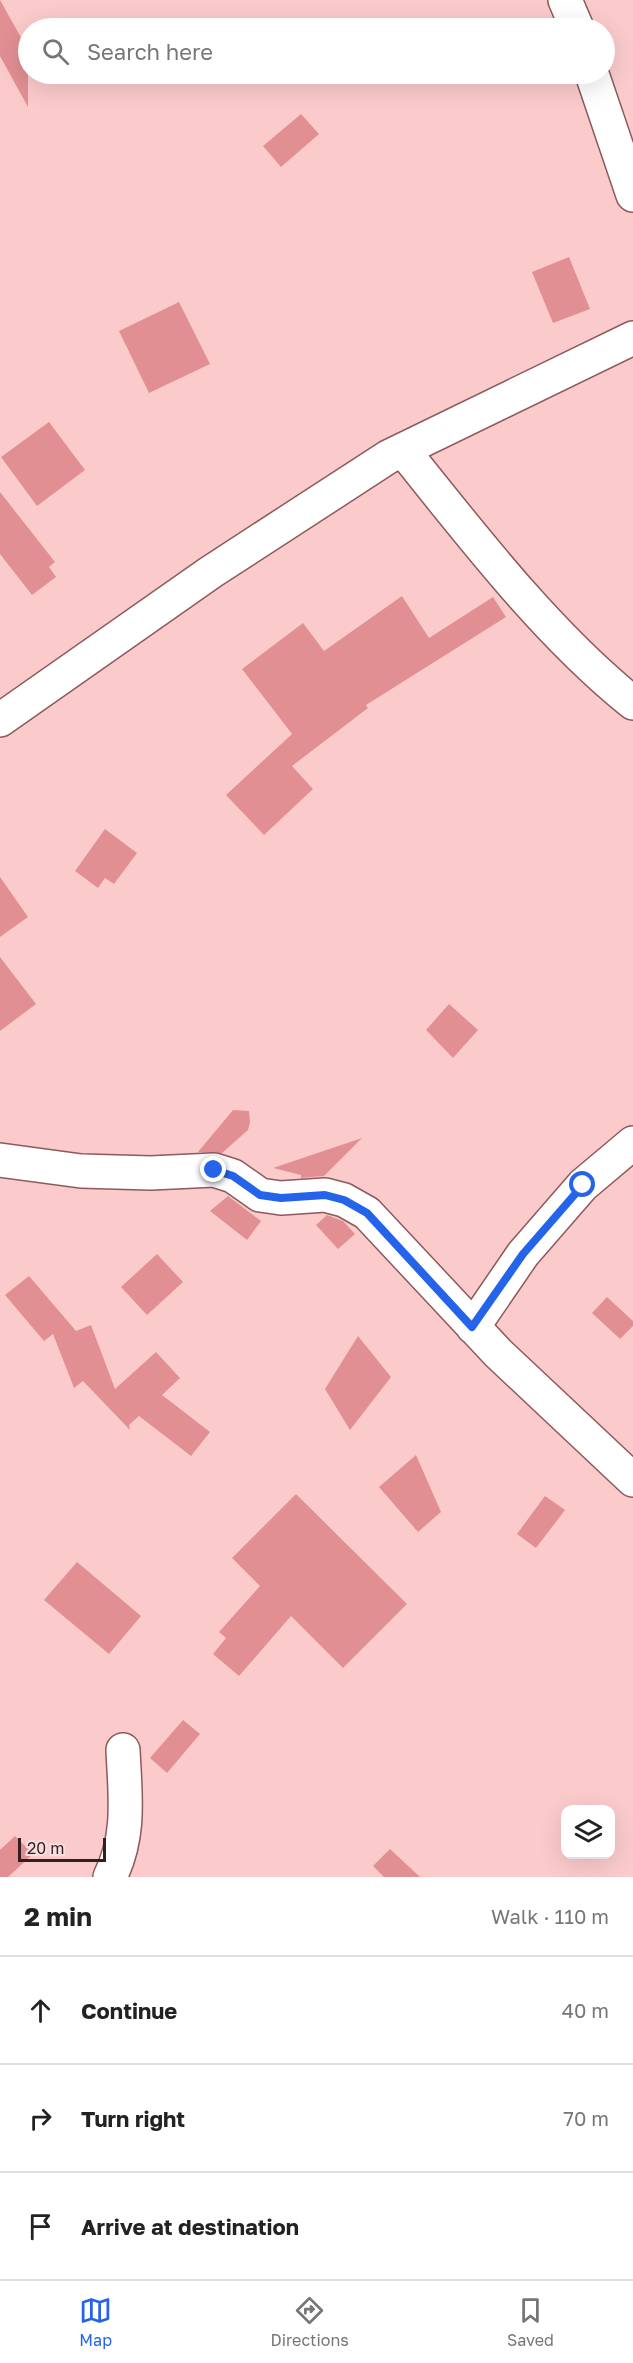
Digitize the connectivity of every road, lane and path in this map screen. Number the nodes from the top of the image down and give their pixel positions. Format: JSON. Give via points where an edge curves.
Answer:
{"nodes":[{"id":1,"x":566,"y":0,"type":"edge"},
{"id":2,"x":573,"y":18,"type":"edge"},
{"id":3,"x":595,"y":84,"type":"edge"},
{"id":4,"x":633,"y":195,"type":"edge"},
{"id":5,"x":633,"y":338,"type":"edge"},
{"id":6,"x":403,"y":450,"type":"junction"},
{"id":7,"x":633,"y":703,"type":"edge"},
{"id":8,"x":0,"y":720,"type":"edge"},
{"id":9,"x":633,"y":1143,"type":"edge"},
{"id":10,"x":0,"y":1160,"type":"edge"},
{"id":11,"x":472,"y":1327,"type":"junction"},
{"id":12,"x":633,"y":1480,"type":"edge"},
{"id":13,"x":123,"y":1750,"type":"dead end"},
{"id":14,"x":110,"y":1877,"type":"edge"}],
"edges":[{"from":1,"to":2,"type":"street"},
{"from":3,"to":4,"type":"street"},
{"from":5,"to":6,"type":"street"},
{"from":6,"to":7,"type":"street","via":[[514,585],[599,675]]},
{"from":6,"to":8,"type":"street","via":[[211,572]]},
{"from":9,"to":11,"type":"street","via":[[583,1185],[523,1254]]},
{"from":10,"to":11,"type":"street","via":[[81,1171],[214,1170],[233,1176],[260,1195],[325,1195],[344,1200],[367,1213]]},
{"from":11,"to":12,"type":"street"},
{"from":13,"to":14,"type":"street","via":[[127,1823]]}]}
